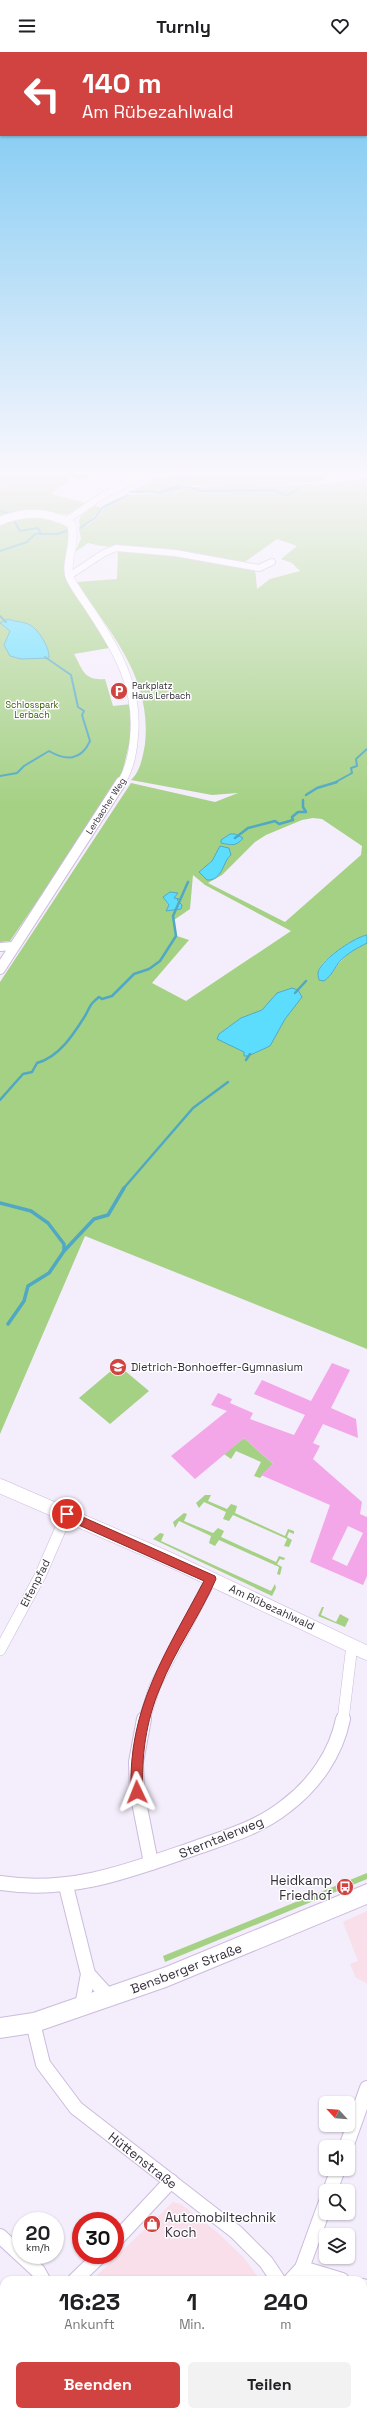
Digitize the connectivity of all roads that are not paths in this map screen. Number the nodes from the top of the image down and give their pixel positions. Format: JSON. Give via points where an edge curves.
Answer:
{"nodes":[{"id":1,"x":74,"y":583,"type":"edge"},
{"id":2,"x":13,"y":946,"type":"junction"},
{"id":3,"x":0,"y":947,"type":"edge"},
{"id":4,"x":0,"y":969,"type":"edge"},
{"id":5,"x":0,"y":1486,"type":"edge"},
{"id":6,"x":67,"y":1514,"type":"junction"},
{"id":7,"x":211,"y":1579,"type":"junction"},
{"id":8,"x":352,"y":1645,"type":"junction"},
{"id":9,"x":0,"y":1650,"type":"edge"},
{"id":10,"x":367,"y":1653,"type":"edge"},
{"id":11,"x":151,"y":1863,"type":"junction"},
{"id":12,"x":0,"y":1883,"type":"edge"},
{"id":13,"x":66,"y":1886,"type":"junction"},
{"id":14,"x":367,"y":1894,"type":"edge"},
{"id":15,"x":88,"y":1974,"type":"junction"},
{"id":16,"x":109,"y":1997,"type":"junction"},
{"id":17,"x":82,"y":2006,"type":"junction"},
{"id":18,"x":33,"y":2023,"type":"junction"},
{"id":19,"x":0,"y":2028,"type":"edge"},
{"id":20,"x":367,"y":2088,"type":"edge"},
{"id":21,"x":348,"y":2140,"type":"edge"},
{"id":22,"x":171,"y":2181,"type":"junction"},
{"id":23,"x":319,"y":2220,"type":"edge"},
{"id":24,"x":124,"y":2231,"type":"edge"},
{"id":25,"x":0,"y":2236,"type":"edge"},
{"id":26,"x":92,"y":2264,"type":"edge"},
{"id":27,"x":302,"y":2268,"type":"junction"},
{"id":28,"x":41,"y":2276,"type":"edge"},
{"id":29,"x":79,"y":2276,"type":"edge"},
{"id":30,"x":275,"y":2276,"type":"edge"},
{"id":31,"x":295,"y":2276,"type":"edge"},
{"id":32,"x":329,"y":2276,"type":"edge"}],
"edges":[{"from":1,"to":2,"type":"street","name":"Lerbacher Weg","via":[[117,653],[132,685],[138,720],[133,756],[120,786]]},
{"from":2,"to":3,"type":"street"},
{"from":2,"to":4,"type":"street","name":"Lerbacher Weg"},
{"from":5,"to":6,"type":"street","name":"Am Rübezahlwald"},
{"from":6,"to":7,"type":"street","name":"Am Rübezahlwald"},
{"from":6,"to":9,"type":"street","name":"Elfenpfad","via":[[40,1576]]},
{"from":7,"to":8,"type":"street","name":"Am Rübezahlwald"},
{"from":7,"to":11,"type":"street","via":[[155,1686],[144,1718],[136,1762],[137,1792]]},
{"from":8,"to":10,"type":"street","name":"Am Rübezahlwald"},
{"from":8,"to":11,"type":"street","name":"Sterntalerweg","via":[[348,1695],[341,1727],[326,1763],[305,1789],[279,1812],[252,1827]]},
{"from":11,"to":13,"type":"street","name":"Sterntalerweg","via":[[108,1877]]},
{"from":12,"to":13,"type":"street","name":"Sterntalerweg","via":[[36,1887]]},
{"from":13,"to":15,"type":"street"},
{"from":14,"to":16,"type":"main road","name":"Bensberger Straße","via":[[235,1950]]},
{"from":15,"to":16,"type":"street"},
{"from":15,"to":17,"type":"street"},
{"from":16,"to":17,"type":"main road","name":"Bensberger Straße"},
{"from":17,"to":18,"type":"main road","name":"Bensberger Straße"},
{"from":18,"to":19,"type":"main road","name":"Bensberger Straße"},
{"from":18,"to":22,"type":"street","name":"Hüttenstraße","via":[[43,2064],[76,2108]]},
{"from":20,"to":21,"type":"street"},
{"from":22,"to":24,"type":"street"},
{"from":22,"to":30,"type":"street","name":"Hüttenstraße","via":[[236,2232],[266,2262]]},
{"from":23,"to":27,"type":"street"},
{"from":25,"to":28,"type":"street"},
{"from":26,"to":29,"type":"street"},
{"from":27,"to":31,"type":"street"},
{"from":27,"to":32,"type":"street"}]}
